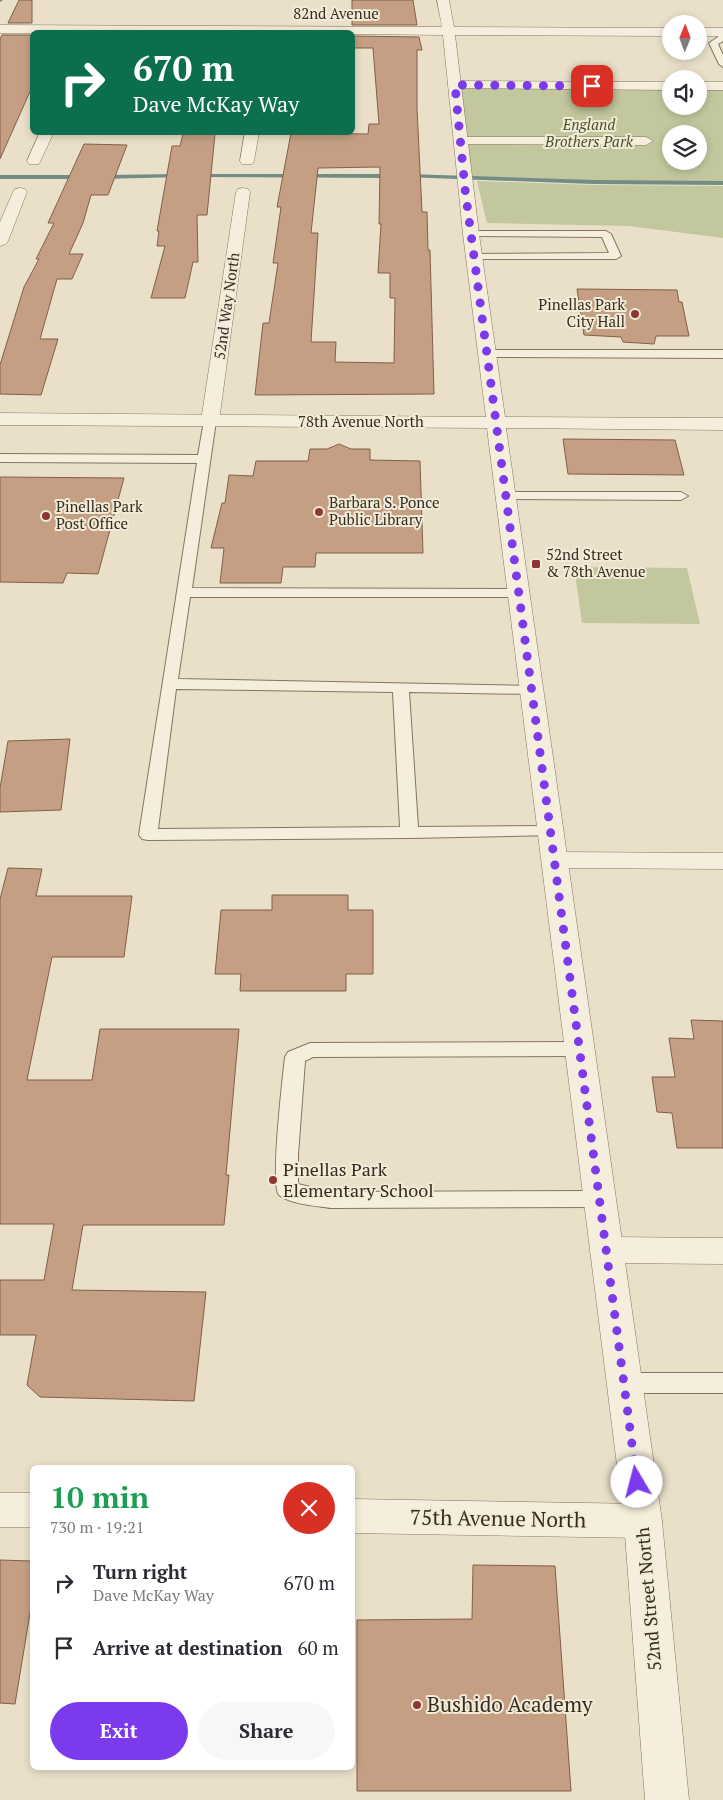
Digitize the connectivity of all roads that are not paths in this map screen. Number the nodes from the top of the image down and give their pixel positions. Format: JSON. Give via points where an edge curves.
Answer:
{"nodes":[{"id":1,"x":443,"y":0,"type":"edge"},
{"id":2,"x":0,"y":29,"type":"edge"},
{"id":3,"x":45,"y":30,"type":"edge"},
{"id":4,"x":355,"y":31,"type":"edge"},
{"id":5,"x":449,"y":31,"type":"junction"},
{"id":6,"x":662,"y":32,"type":"edge"},
{"id":7,"x":708,"y":32,"type":"edge"},
{"id":8,"x":723,"y":32,"type":"edge"},
{"id":9,"x":723,"y":64,"type":"edge"},
{"id":10,"x":455,"y":85,"type":"junction"},
{"id":11,"x":662,"y":86,"type":"edge"},
{"id":12,"x":707,"y":86,"type":"edge"},
{"id":13,"x":723,"y":86,"type":"edge"},
{"id":14,"x":46,"y":135,"type":"edge"},
{"id":15,"x":251,"y":135,"type":"edge"},
{"id":16,"x":646,"y":141,"type":"dead end"},
{"id":17,"x":461,"y":142,"type":"junction"},
{"id":18,"x":34,"y":161,"type":"dead end"},
{"id":19,"x":247,"y":161,"type":"dead end"},
{"id":20,"x":20,"y":192,"type":"dead end"},
{"id":21,"x":243,"y":192,"type":"dead end"},
{"id":22,"x":471,"y":234,"type":"junction"},
{"id":23,"x":0,"y":241,"type":"edge"},
{"id":24,"x":474,"y":256,"type":"junction"},
{"id":25,"x":487,"y":354,"type":"junction"},
{"id":26,"x":723,"y":354,"type":"edge"},
{"id":27,"x":0,"y":419,"type":"edge"},
{"id":28,"x":210,"y":421,"type":"junction"},
{"id":29,"x":496,"y":422,"type":"junction"},
{"id":30,"x":723,"y":424,"type":"edge"},
{"id":31,"x":0,"y":458,"type":"edge"},
{"id":32,"x":204,"y":459,"type":"junction"},
{"id":33,"x":506,"y":496,"type":"junction"},
{"id":34,"x":681,"y":496,"type":"dead end"},
{"id":35,"x":183,"y":592,"type":"junction"},
{"id":36,"x":519,"y":592,"type":"junction"},
{"id":37,"x":168,"y":684,"type":"junction"},
{"id":38,"x":401,"y":687,"type":"junction"},
{"id":39,"x":532,"y":689,"type":"junction"},
{"id":40,"x":551,"y":831,"type":"junction"},
{"id":41,"x":409,"y":833,"type":"junction"},
{"id":42,"x":554,"y":860,"type":"junction"},
{"id":43,"x":723,"y":861,"type":"edge"},
{"id":44,"x":580,"y":1050,"type":"junction"},
{"id":45,"x":600,"y":1199,"type":"junction"},
{"id":46,"x":606,"y":1250,"type":"junction"},
{"id":47,"x":723,"y":1251,"type":"edge"},
{"id":48,"x":624,"y":1383,"type":"junction"},
{"id":49,"x":723,"y":1383,"type":"edge"},
{"id":50,"x":0,"y":1510,"type":"edge"},
{"id":51,"x":30,"y":1510,"type":"edge"},
{"id":52,"x":355,"y":1516,"type":"edge"},
{"id":53,"x":643,"y":1521,"type":"junction"},
{"id":54,"x":667,"y":1800,"type":"edge"}],
"edges":[{"from":1,"to":5,"type":"street","name":"52nd Street North"},
{"from":2,"to":3,"type":"street","name":"82nd Avenue"},
{"from":4,"to":5,"type":"street","name":"82nd Avenue"},
{"from":5,"to":6,"type":"street","name":"82nd Avenue"},
{"from":5,"to":10,"type":"street","name":"52nd Street North"},
{"from":7,"to":8,"type":"street"},
{"from":8,"to":9,"type":"lane","via":[[722,38],[713,43]]},
{"from":10,"to":11,"type":"street"},
{"from":10,"to":17,"type":"street","name":"52nd Street North"},
{"from":12,"to":13,"type":"street"},
{"from":14,"to":18,"type":"street"},
{"from":15,"to":19,"type":"street"},
{"from":16,"to":17,"type":"street"},
{"from":17,"to":22,"type":"street","name":"52nd Street North"},
{"from":20,"to":23,"type":"street"},
{"from":21,"to":28,"type":"street","name":"52nd Way North"},
{"from":22,"to":24,"type":"street","name":"52nd Street North"},
{"from":22,"to":24,"type":"lane","via":[[606,234],[616,256]]},
{"from":24,"to":25,"type":"street","name":"52nd Street North"},
{"from":25,"to":26,"type":"lane"},
{"from":25,"to":29,"type":"street","name":"52nd Street North"},
{"from":27,"to":28,"type":"street","name":"78th Avenue North"},
{"from":28,"to":29,"type":"street","name":"78th Avenue North"},
{"from":28,"to":32,"type":"lane"},
{"from":29,"to":30,"type":"street","name":"78th Avenue North"},
{"from":29,"to":33,"type":"street","name":"52nd Street North"},
{"from":31,"to":32,"type":"lane"},
{"from":32,"to":35,"type":"lane"},
{"from":33,"to":34,"type":"lane"},
{"from":33,"to":36,"type":"street","name":"52nd Street North"},
{"from":35,"to":36,"type":"lane"},
{"from":35,"to":37,"type":"lane"},
{"from":36,"to":39,"type":"street","name":"52nd Street North"},
{"from":37,"to":38,"type":"lane"},
{"from":37,"to":41,"type":"lane","via":[[148,835]]},
{"from":38,"to":39,"type":"lane"},
{"from":38,"to":41,"type":"lane"},
{"from":39,"to":40,"type":"street","name":"52nd Street North"},
{"from":40,"to":41,"type":"lane"},
{"from":40,"to":42,"type":"street","name":"52nd Street North"},
{"from":42,"to":43,"type":"street"},
{"from":42,"to":44,"type":"street","name":"52nd Street North"},
{"from":44,"to":45,"type":"street","name":"52nd Street North"},
{"from":44,"to":45,"type":"lane","via":[[310,1050],[295,1057],[287,1188],[302,1195],[331,1200]]},
{"from":45,"to":46,"type":"street","name":"52nd Street North"},
{"from":46,"to":47,"type":"street"},
{"from":46,"to":48,"type":"street","name":"52nd Street North"},
{"from":48,"to":49,"type":"lane"},
{"from":48,"to":53,"type":"street","name":"52nd Street North"},
{"from":50,"to":51,"type":"street"},
{"from":52,"to":53,"type":"street","name":"75th Avenue North"},
{"from":53,"to":54,"type":"street","name":"52nd Street North"}]}
